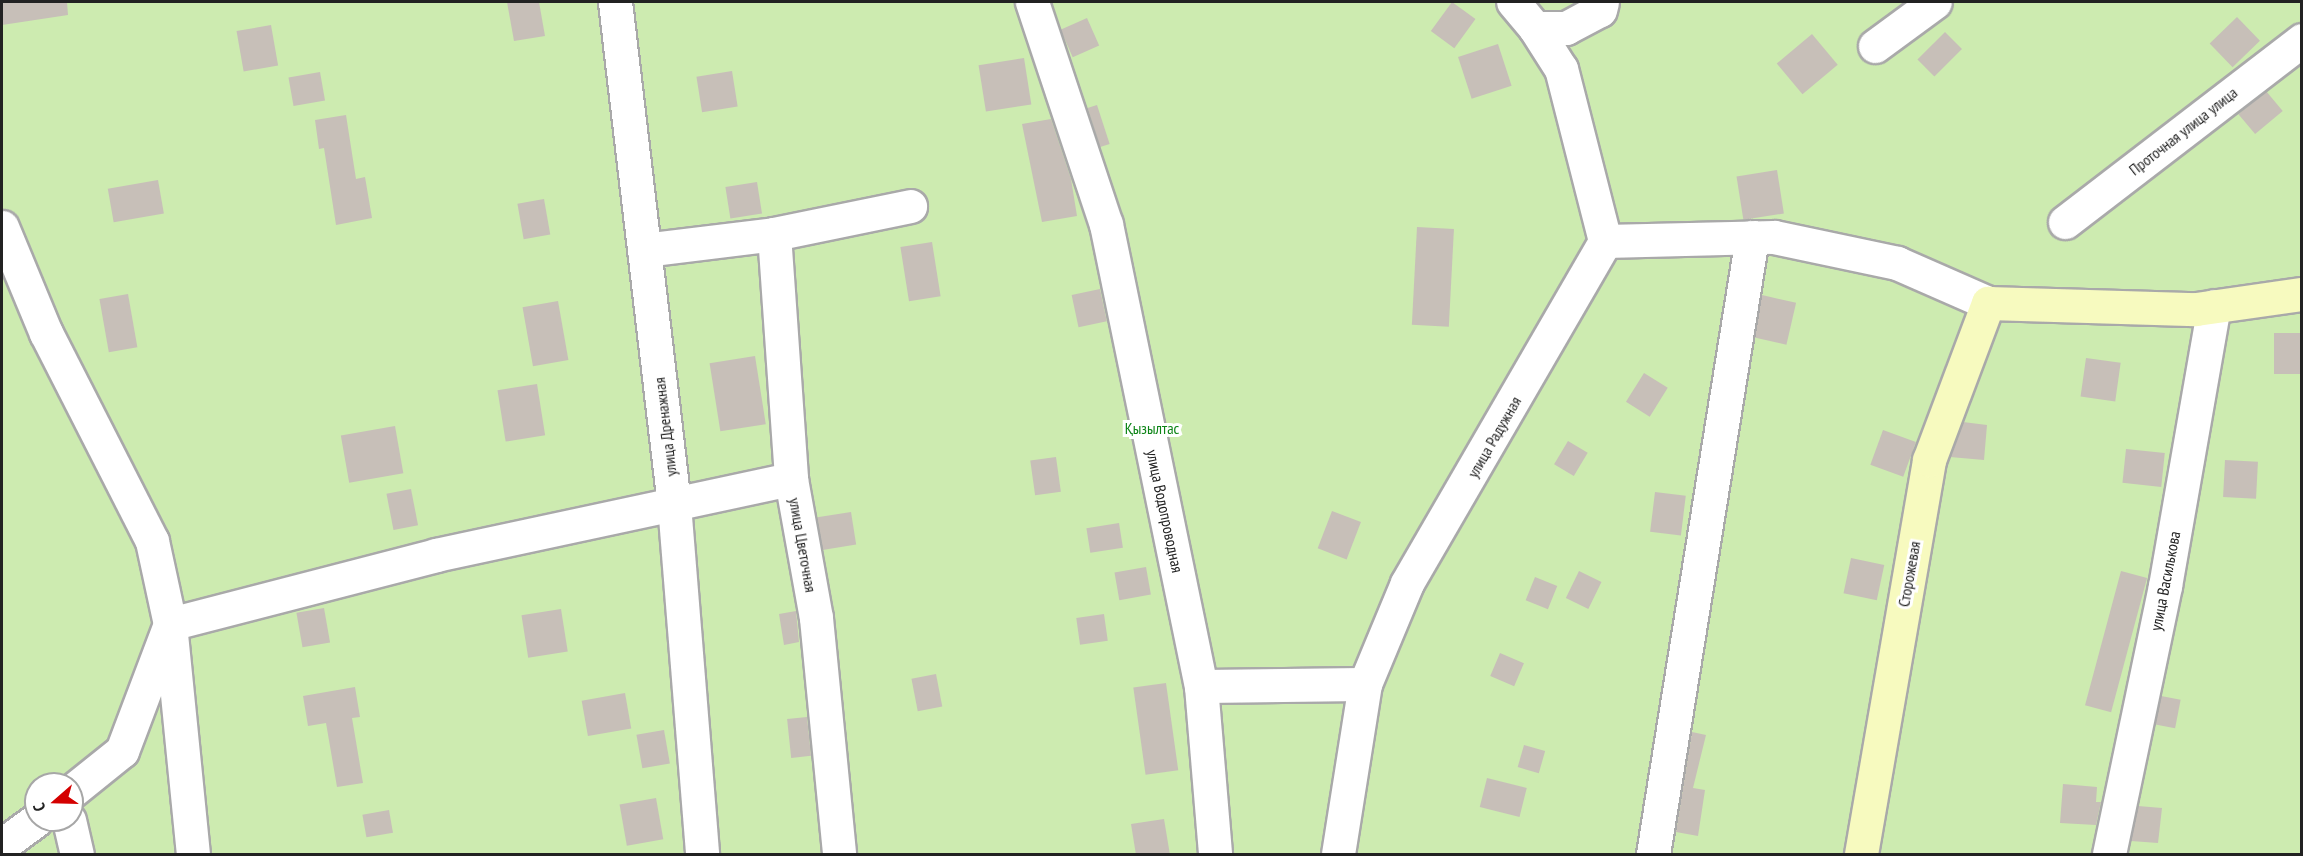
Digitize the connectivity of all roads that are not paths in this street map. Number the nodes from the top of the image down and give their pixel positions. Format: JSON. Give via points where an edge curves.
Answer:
{"nodes":[{"id":1,"x":615,"y":2,"type":"edge"},
{"id":2,"x":1032,"y":2,"type":"edge"},
{"id":3,"x":1513,"y":2,"type":"edge"},
{"id":4,"x":1602,"y":2,"type":"edge"},
{"id":5,"x":1935,"y":2,"type":"edge"},
{"id":6,"x":1535,"y":28,"type":"junction"},
{"id":7,"x":2301,"y":40,"type":"edge"},
{"id":8,"x":1875,"y":46,"type":"dead end"},
{"id":9,"x":910,"y":206,"type":"dead end"},
{"id":10,"x":2065,"y":222,"type":"dead end"},
{"id":11,"x":2,"y":230,"type":"edge"},
{"id":12,"x":774,"y":234,"type":"junction"},
{"id":13,"x":1752,"y":237,"type":"junction"},
{"id":14,"x":1605,"y":241,"type":"junction"},
{"id":15,"x":644,"y":250,"type":"junction"},
{"id":16,"x":2301,"y":294,"type":"edge"},
{"id":17,"x":1988,"y":303,"type":"junction"},
{"id":18,"x":2214,"y":306,"type":"junction"},
{"id":19,"x":791,"y":479,"type":"junction"},
{"id":20,"x":674,"y":504,"type":"junction"},
{"id":21,"x":170,"y":624,"type":"junction"},
{"id":22,"x":1365,"y":684,"type":"junction"},
{"id":23,"x":1201,"y":686,"type":"junction"},
{"id":24,"x":84,"y":781,"type":"edge"},
{"id":25,"x":24,"y":829,"type":"edge"},
{"id":26,"x":72,"y":832,"type":"edge"},
{"id":27,"x":2,"y":846,"type":"edge"},
{"id":28,"x":77,"y":855,"type":"edge"},
{"id":29,"x":193,"y":855,"type":"edge"},
{"id":30,"x":702,"y":855,"type":"edge"},
{"id":31,"x":839,"y":855,"type":"edge"},
{"id":32,"x":1215,"y":855,"type":"edge"},
{"id":33,"x":1338,"y":855,"type":"edge"},
{"id":34,"x":1653,"y":855,"type":"edge"},
{"id":35,"x":1861,"y":855,"type":"edge"},
{"id":36,"x":2109,"y":855,"type":"edge"}],
"edges":[{"from":1,"to":15,"type":"street","name":"улица Дренажная"},
{"from":2,"to":23,"type":"street","name":"улица Водопроводная","via":[[1106,224]]},
{"from":3,"to":6,"type":"street"},
{"from":4,"to":6,"type":"street","via":[[1600,10],[1566,28]]},
{"from":5,"to":8,"type":"street"},
{"from":6,"to":14,"type":"street","via":[[1561,69]]},
{"from":7,"to":10,"type":"street","name":"Проточная улица улица"},
{"from":9,"to":12,"type":"street"},
{"from":11,"to":21,"type":"street","via":[[46,333],[152,541]]},
{"from":12,"to":15,"type":"street"},
{"from":12,"to":19,"type":"street","name":"улица Цветочная"},
{"from":13,"to":14,"type":"street"},
{"from":13,"to":17,"type":"street","via":[[1774,237],[1897,263]]},
{"from":13,"to":34,"type":"street"},
{"from":14,"to":22,"type":"street","name":"улица Радужная","via":[[1407,583]]},
{"from":15,"to":20,"type":"street","name":"улица Дренажная"},
{"from":16,"to":18,"type":"street"},
{"from":17,"to":18,"type":"street"},
{"from":17,"to":35,"type":"street","name":"Сторожевая","via":[[1929,460]]},
{"from":18,"to":36,"type":"street","name":"улица Василькова","via":[[2165,586]]},
{"from":19,"to":20,"type":"street"},
{"from":19,"to":31,"type":"street","name":"улица Цветочная","via":[[816,618]]},
{"from":20,"to":21,"type":"street","via":[[436,555]]},
{"from":20,"to":30,"type":"street","name":"улица Дренажная"},
{"from":21,"to":24,"type":"street","via":[[122,751]]},
{"from":21,"to":29,"type":"street"},
{"from":22,"to":23,"type":"street"},
{"from":22,"to":33,"type":"street","name":"улица Радужная"},
{"from":23,"to":32,"type":"street","name":"улица Водопроводная"},
{"from":25,"to":27,"type":"street"},
{"from":26,"to":28,"type":"street"}]}
